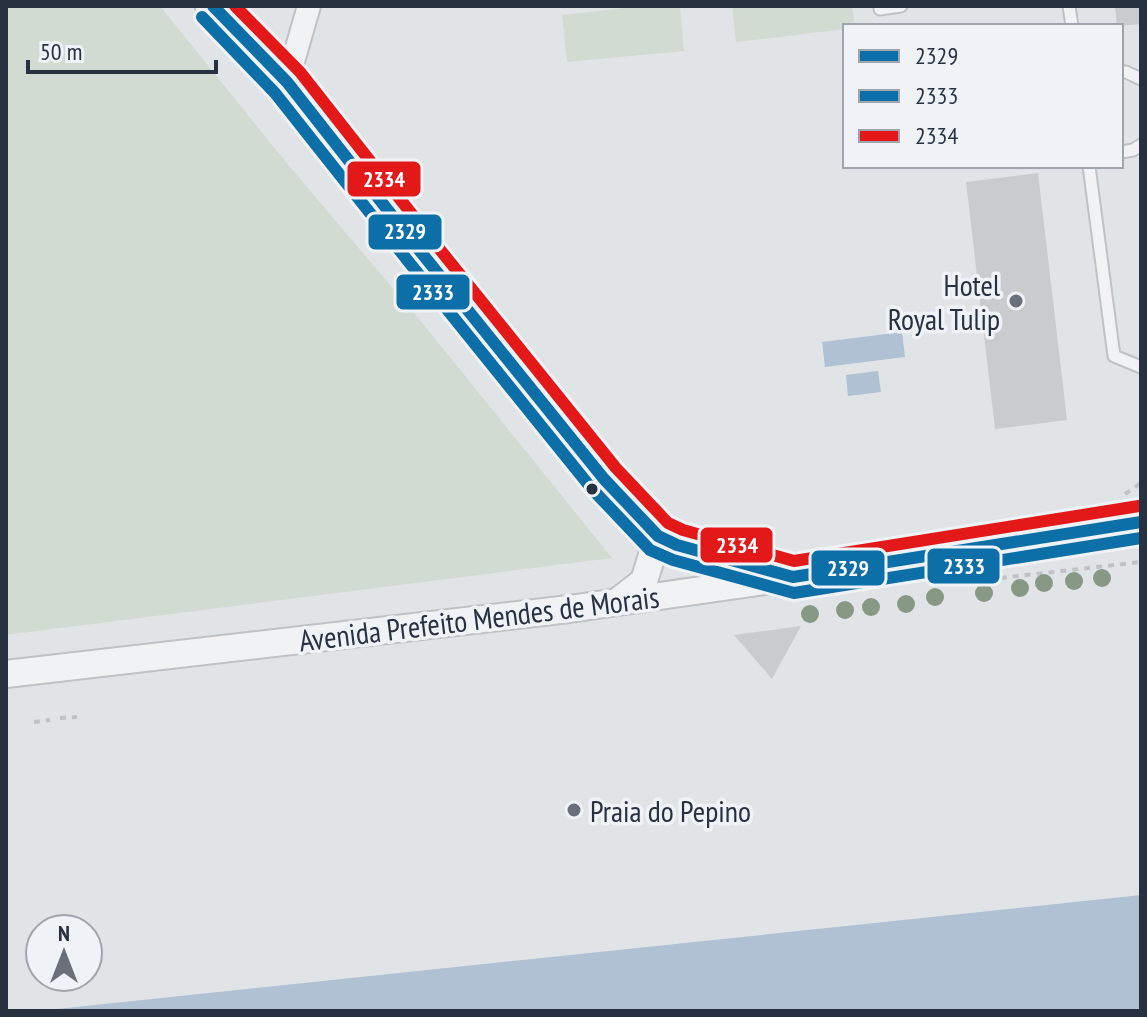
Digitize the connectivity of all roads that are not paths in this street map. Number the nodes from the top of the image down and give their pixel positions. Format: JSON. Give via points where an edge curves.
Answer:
{"nodes":[{"id":1,"x":213,"y":6,"type":"edge"},
{"id":2,"x":309,"y":6,"type":"edge"},
{"id":3,"x":901,"y":6,"type":"edge"},
{"id":4,"x":880,"y":9,"type":"dead end"},
{"id":5,"x":287,"y":82,"type":"junction"},
{"id":6,"x":1089,"y":168,"type":"edge"},
{"id":7,"x":1141,"y":367,"type":"edge"},
{"id":8,"x":1141,"y":522,"type":"edge"},
{"id":9,"x":658,"y":536,"type":"junction"},
{"id":10,"x":793,"y":577,"type":"junction"},
{"id":11,"x":617,"y":602,"type":"junction"},
{"id":12,"x":6,"y":674,"type":"edge"}],
"edges":[{"from":1,"to":5,"type":"main road"},
{"from":2,"to":5,"type":"street"},
{"from":3,"to":4,"type":"lane"},
{"from":5,"to":9,"type":"main road","via":[[604,479]]},
{"from":6,"to":7,"type":"lane","via":[[1114,356]]},
{"from":8,"to":10,"type":"main road","name":"Avenida Prefeito Mendes de Morais"},
{"from":9,"to":10,"type":"main road"},
{"from":9,"to":11,"type":"street","via":[[644,581]]},
{"from":10,"to":11,"type":"street","name":"Avenida Prefeito Mendes de Morais"},
{"from":11,"to":12,"type":"street","name":"Avenida Prefeito Mendes de Morais"}]}
